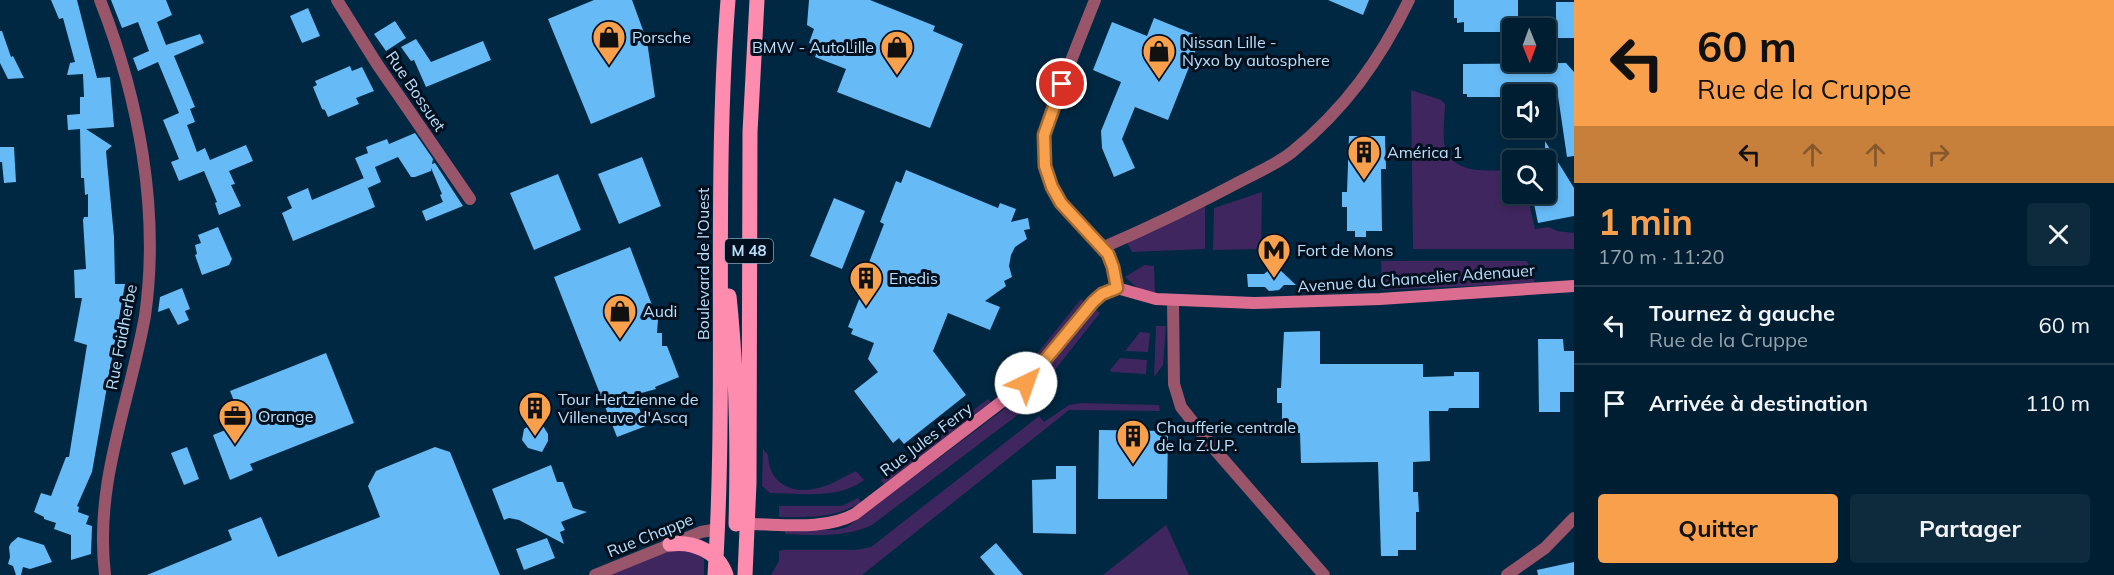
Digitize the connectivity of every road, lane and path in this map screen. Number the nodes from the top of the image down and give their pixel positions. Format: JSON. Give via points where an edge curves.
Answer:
{"nodes":[{"id":1,"x":100,"y":0,"type":"edge"},
{"id":2,"x":337,"y":0,"type":"edge"},
{"id":3,"x":729,"y":0,"type":"edge"},
{"id":4,"x":757,"y":0,"type":"edge"},
{"id":5,"x":1095,"y":0,"type":"edge"},
{"id":6,"x":1409,"y":0,"type":"edge"},
{"id":7,"x":470,"y":199,"type":"dead end"},
{"id":8,"x":721,"y":216,"type":"junction"},
{"id":9,"x":1104,"y":247,"type":"junction"},
{"id":10,"x":1574,"y":286,"type":"edge"},
{"id":11,"x":1117,"y":288,"type":"junction"},
{"id":12,"x":1173,"y":301,"type":"junction"},
{"id":13,"x":1574,"y":518,"type":"edge"},
{"id":14,"x":742,"y":524,"type":"junction"},
{"id":15,"x":718,"y":529,"type":"junction"},
{"id":16,"x":670,"y":544,"type":"junction"},
{"id":17,"x":716,"y":559,"type":"junction"},
{"id":18,"x":1528,"y":569,"type":"edge"},
{"id":19,"x":105,"y":575,"type":"edge"},
{"id":20,"x":595,"y":575,"type":"edge"},
{"id":21,"x":715,"y":575,"type":"edge"},
{"id":22,"x":726,"y":575,"type":"edge"},
{"id":23,"x":745,"y":575,"type":"edge"},
{"id":24,"x":1324,"y":575,"type":"edge"},
{"id":25,"x":1508,"y":575,"type":"edge"}],
"edges":[{"from":1,"to":19,"type":"street","name":"Rue Faidherbe","via":[[127,78],[136,119],[150,249],[143,327],[105,493]]},
{"from":2,"to":7,"type":"street","name":"Rue Bossuet"},
{"from":3,"to":8,"type":"main road","name":"Boulevard de l'Ouest","number":"M 48","via":[[722,92]]},
{"from":4,"to":14,"type":"main road","number":"M 48","via":[[750,132]]},
{"from":5,"to":9,"type":"street","via":[[1048,121],[1043,149],[1057,196]]},
{"from":6,"to":9,"type":"street","via":[[1364,79],[1293,152],[1208,199]]},
{"from":8,"to":14,"type":"main road","via":[[734,347]]},
{"from":8,"to":15,"type":"main road","name":"Boulevard de l'Ouest","number":"M 48"},
{"from":9,"to":11,"type":"street","via":[[1112,260]]},
{"from":10,"to":12,"type":"main road","name":"Avenue du Chancelier Adenauer","via":[[1373,299]]},
{"from":11,"to":12,"type":"main road","name":"Avenue du Chancelier Adenauer","via":[[1142,297]]},
{"from":11,"to":14,"type":"main road","name":"Rue Jules Ferry","via":[[1093,302],[1026,383],[855,514],[823,524]]},
{"from":12,"to":24,"type":"street","via":[[1174,384],[1181,407]]},
{"from":13,"to":18,"type":"street"},
{"from":14,"to":15,"type":"main road"},
{"from":14,"to":23,"type":"main road","number":"M 48"},
{"from":15,"to":16,"type":"street","name":"Rue Chappe"},
{"from":15,"to":17,"type":"main road","name":"Boulevard de l'Ouest","number":"M 48"},
{"from":16,"to":17,"type":"main road","via":[[694,544]]},
{"from":16,"to":20,"type":"street","name":"Rue Chappe"},
{"from":17,"to":21,"type":"main road","name":"Boulevard de l'Ouest","number":"M 48"},
{"from":17,"to":22,"type":"main road"},
{"from":18,"to":25,"type":"street"}]}
